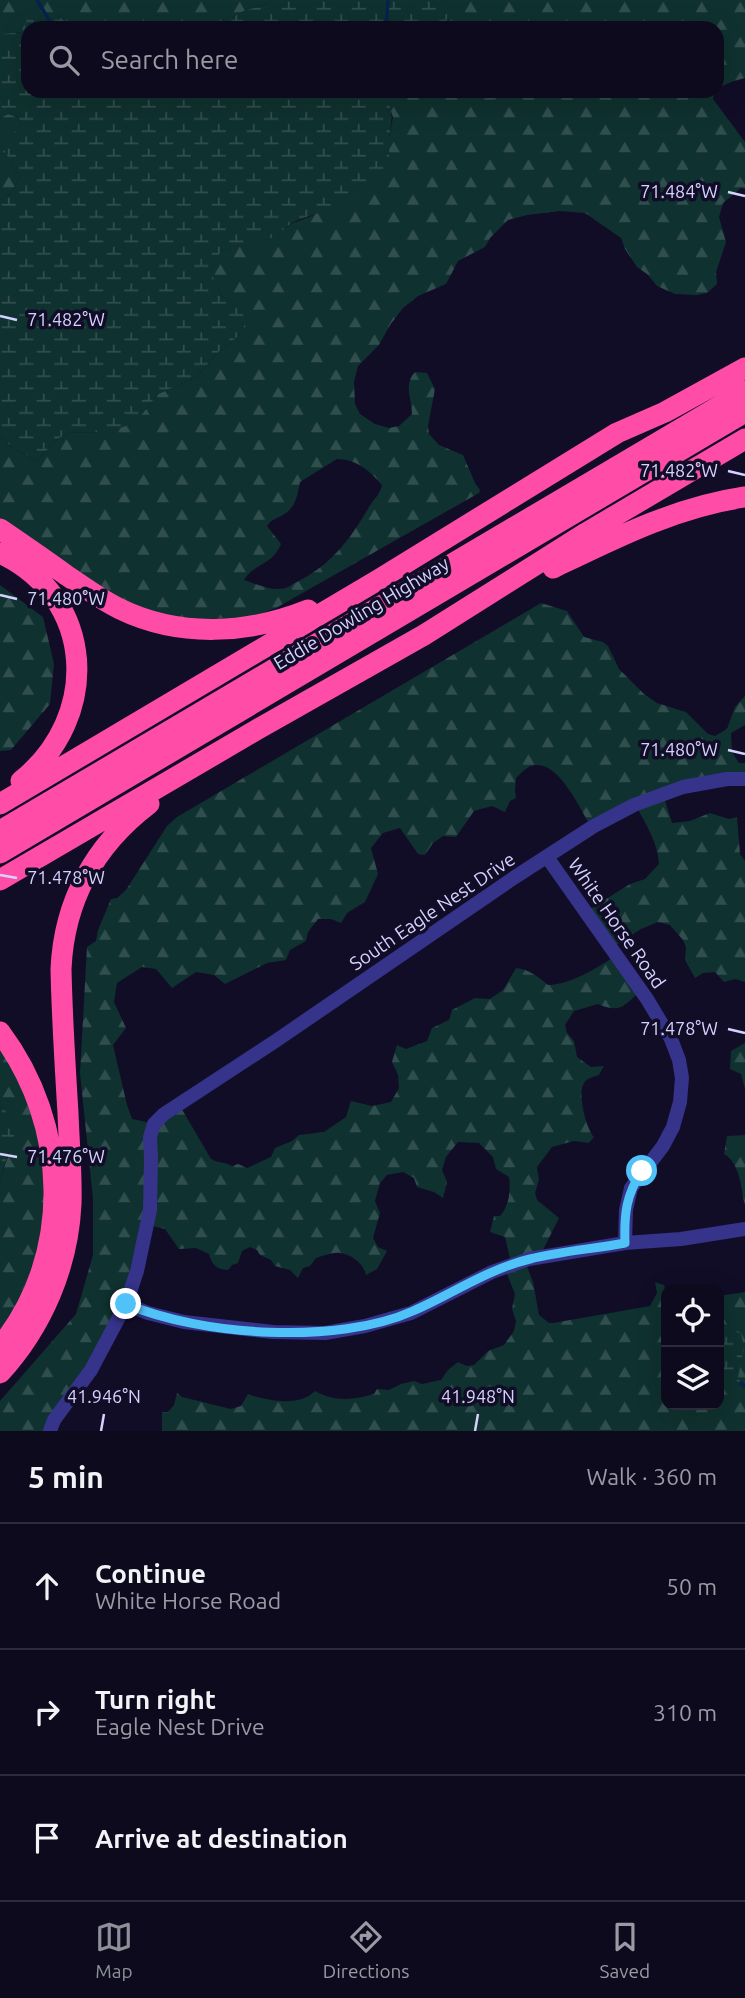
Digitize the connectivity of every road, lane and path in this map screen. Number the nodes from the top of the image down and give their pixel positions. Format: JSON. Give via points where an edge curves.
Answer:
{"nodes":[{"id":1,"x":745,"y":355,"type":"edge"},
{"id":2,"x":745,"y":369,"type":"edge"},
{"id":3,"x":745,"y":391,"type":"edge"},
{"id":4,"x":745,"y":412,"type":"edge"},
{"id":5,"x":617,"y":433,"type":"junction"},
{"id":6,"x":745,"y":439,"type":"edge"},
{"id":7,"x":745,"y":497,"type":"edge"},
{"id":8,"x":0,"y":528,"type":"edge"},
{"id":9,"x":0,"y":553,"type":"edge"},
{"id":10,"x":377,"y":580,"type":"junction"},
{"id":11,"x":424,"y":635,"type":"junction"},
{"id":12,"x":258,"y":729,"type":"junction"},
{"id":13,"x":745,"y":779,"type":"edge"},
{"id":14,"x":0,"y":797,"type":"edge"},
{"id":15,"x":0,"y":804,"type":"edge"},
{"id":16,"x":0,"y":831,"type":"edge"},
{"id":17,"x":0,"y":853,"type":"edge"},
{"id":18,"x":547,"y":857,"type":"junction"},
{"id":19,"x":0,"y":880,"type":"edge"},
{"id":20,"x":0,"y":1032,"type":"edge"},
{"id":21,"x":745,"y":1228,"type":"edge"},
{"id":22,"x":625,"y":1243,"type":"junction"},
{"id":23,"x":126,"y":1304,"type":"junction"},
{"id":24,"x":0,"y":1347,"type":"edge"},
{"id":25,"x":0,"y":1373,"type":"edge"},
{"id":26,"x":50,"y":1431,"type":"edge"}],
"edges":[{"from":1,"to":5,"type":"highway"},
{"from":2,"to":5,"type":"highway"},
{"from":3,"to":16,"type":"highway","name":"Eddie Dowling Highway"},
{"from":4,"to":17,"type":"highway","name":"Eddie Dowling Highway"},
{"from":5,"to":10,"type":"highway"},
{"from":6,"to":11,"type":"highway"},
{"from":7,"to":11,"type":"highway","via":[[688,509],[628,532]]},
{"from":8,"to":10,"type":"highway","via":[[121,609],[188,628],[231,629],[274,622]]},
{"from":9,"to":14,"type":"highway","via":[[29,569],[54,596],[71,629],[78,668],[72,708],[55,744],[38,766]]},
{"from":10,"to":15,"type":"highway"},
{"from":11,"to":12,"type":"highway"},
{"from":12,"to":19,"type":"highway"},
{"from":12,"to":25,"type":"highway","via":[[126,823],[99,852],[73,901],[61,969],[71,1165],[69,1224],[61,1265],[46,1304],[28,1338]]},
{"from":13,"to":18,"type":"street","name":"South Eagle Nest Drive","via":[[682,787],[634,805]]},
{"from":18,"to":22,"type":"street","name":"White Horse Road","via":[[648,999],[679,1060],[680,1102],[673,1127],[631,1188]]},
{"from":18,"to":23,"type":"street","name":"South Eagle Nest Drive","via":[[154,1124],[150,1210]]},
{"from":20,"to":24,"type":"highway","via":[[38,1098],[51,1148],[54,1185],[52,1222],[38,1279],[22,1315]]},
{"from":21,"to":22,"type":"street"},
{"from":22,"to":23,"type":"street","via":[[529,1259],[411,1312],[325,1333],[184,1322]]},
{"from":23,"to":26,"type":"street","via":[[91,1370]]}]}
